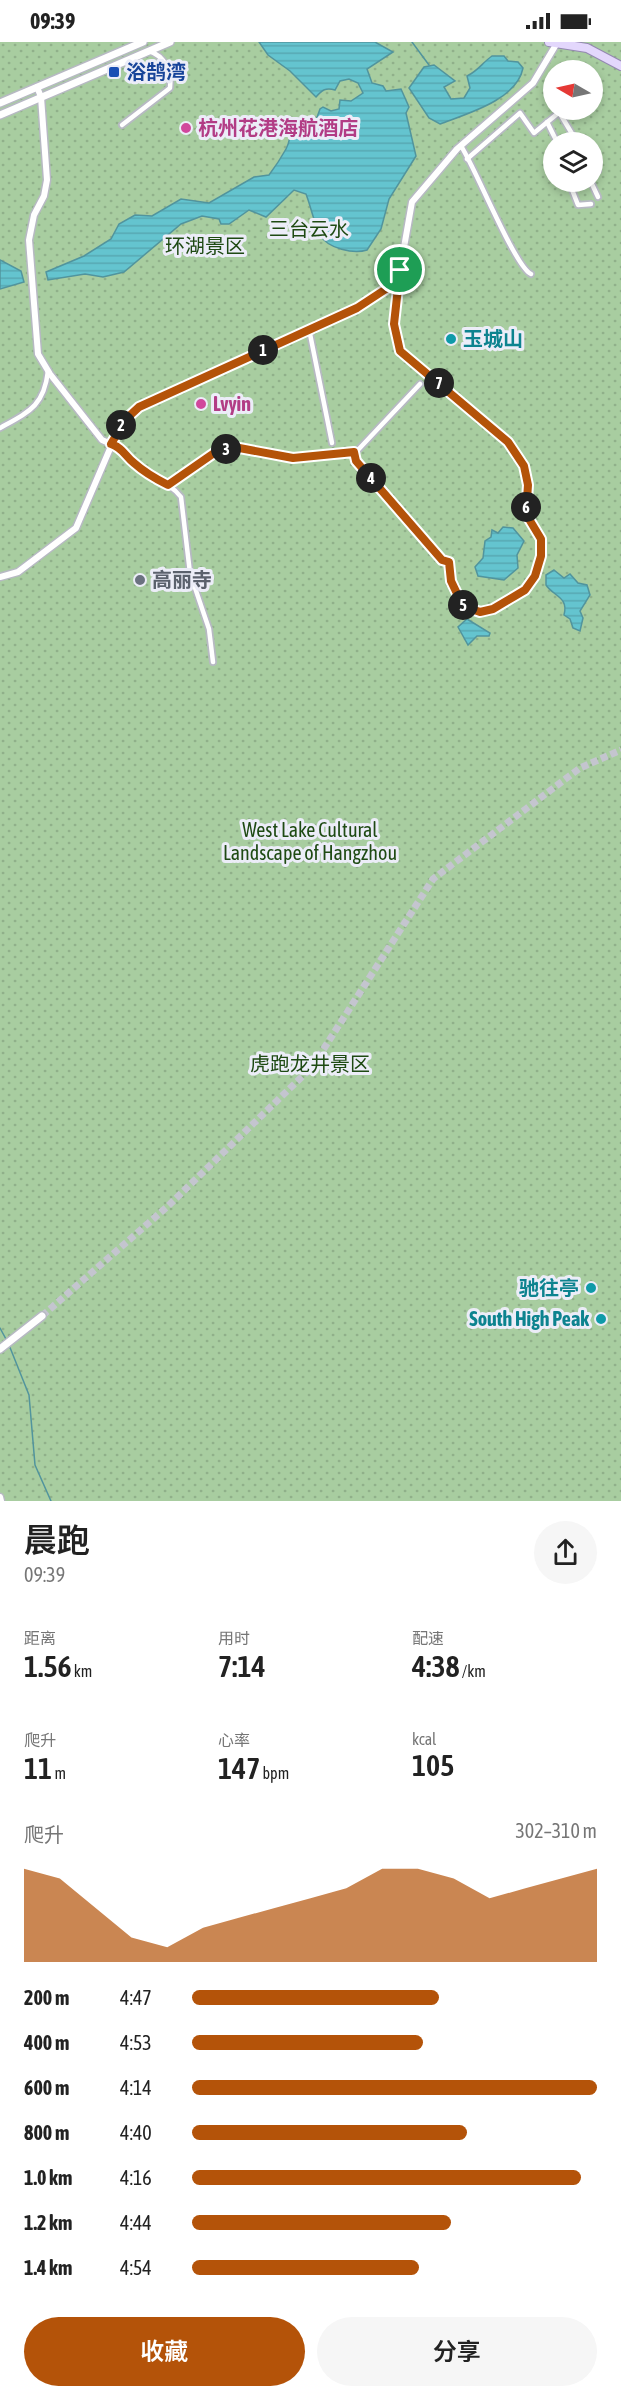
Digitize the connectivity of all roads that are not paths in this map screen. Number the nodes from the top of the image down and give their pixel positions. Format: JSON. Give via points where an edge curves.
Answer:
{"nodes":[{"id":1,"x":142,"y":42,"type":"edge"},
{"id":2,"x":170,"y":42,"type":"edge"},
{"id":3,"x":553,"y":43,"type":"edge"},
{"id":4,"x":149,"y":51,"type":"junction"},
{"id":5,"x":621,"y":66,"type":"edge"},
{"id":6,"x":37,"y":87,"type":"junction"},
{"id":7,"x":41,"y":97,"type":"junction"},
{"id":8,"x":0,"y":103,"type":"edge"},
{"id":9,"x":0,"y":115,"type":"edge"},
{"id":10,"x":549,"y":120,"type":"edge"},
{"id":11,"x":547,"y":122,"type":"junction"},
{"id":12,"x":122,"y":125,"type":"dead end"},
{"id":13,"x":552,"y":132,"type":"edge"},
{"id":14,"x":460,"y":146,"type":"junction"},
{"id":15,"x":468,"y":159,"type":"junction"},
{"id":16,"x":573,"y":192,"type":"edge"},
{"id":17,"x":596,"y":192,"type":"edge"},
{"id":18,"x":598,"y":196,"type":"dead end"},
{"id":19,"x":591,"y":204,"type":"dead end"},
{"id":20,"x":400,"y":270,"type":"junction"},
{"id":21,"x":531,"y":274,"type":"dead end"},
{"id":22,"x":309,"y":329,"type":"junction"},
{"id":23,"x":48,"y":371,"type":"junction"},
{"id":24,"x":420,"y":384,"type":"dead end"},
{"id":25,"x":0,"y":428,"type":"edge"},
{"id":26,"x":332,"y":443,"type":"dead end"},
{"id":27,"x":111,"y":444,"type":"junction"},
{"id":28,"x":354,"y":452,"type":"junction"},
{"id":29,"x":168,"y":485,"type":"junction"},
{"id":30,"x":0,"y":577,"type":"edge"},
{"id":31,"x":213,"y":662,"type":"dead end"},
{"id":32,"x":42,"y":1316,"type":"tunnel mouth"},
{"id":33,"x":6,"y":1345,"type":"edge"}],
"edges":[{"from":1,"to":6,"type":"main road"},
{"from":2,"to":4,"type":"main road"},
{"from":3,"to":5,"type":"main road","via":[[587,48]]},
{"from":3,"to":14,"type":"street","via":[[533,83]]},
{"from":4,"to":7,"type":"main road"},
{"from":4,"to":12,"type":"street","via":[[169,69],[170,88]]},
{"from":6,"to":7,"type":"street"},
{"from":6,"to":8,"type":"main road"},
{"from":7,"to":9,"type":"main road"},
{"from":7,"to":23,"type":"street","via":[[47,180],[29,240],[38,354]]},
{"from":10,"to":11,"type":"street"},
{"from":11,"to":13,"type":"street"},
{"from":11,"to":15,"type":"street","via":[[534,133],[520,113]]},
{"from":14,"to":15,"type":"street"},
{"from":14,"to":20,"type":"street","via":[[412,202]]},
{"from":15,"to":21,"type":"street","via":[[512,247]]},
{"from":16,"to":19,"type":"street","via":[[578,205]]},
{"from":17,"to":18,"type":"street"},
{"from":20,"to":22,"type":"street","via":[[389,287],[375,298]]},
{"from":20,"to":28,"type":"street","via":[[394,324],[400,351],[508,442],[524,466],[528,485],[526,514],[542,547],[535,576],[525,590],[493,609],[480,612],[463,606],[451,581],[449,562],[442,560],[356,461]]},
{"from":22,"to":26,"type":"street"},
{"from":22,"to":27,"type":"street","via":[[139,407],[126,419]]},
{"from":23,"to":25,"type":"street","via":[[41,399],[29,412]]},
{"from":23,"to":27,"type":"street","via":[[102,441]]},
{"from":24,"to":28,"type":"street"},
{"from":27,"to":29,"type":"street"},
{"from":27,"to":30,"type":"street","via":[[76,528],[18,572]]},
{"from":28,"to":29,"type":"street","via":[[293,458],[234,447],[217,451]]},
{"from":29,"to":31,"type":"street","via":[[181,497],[190,573],[209,629]]},
{"from":32,"to":33,"type":"main road"}]}
